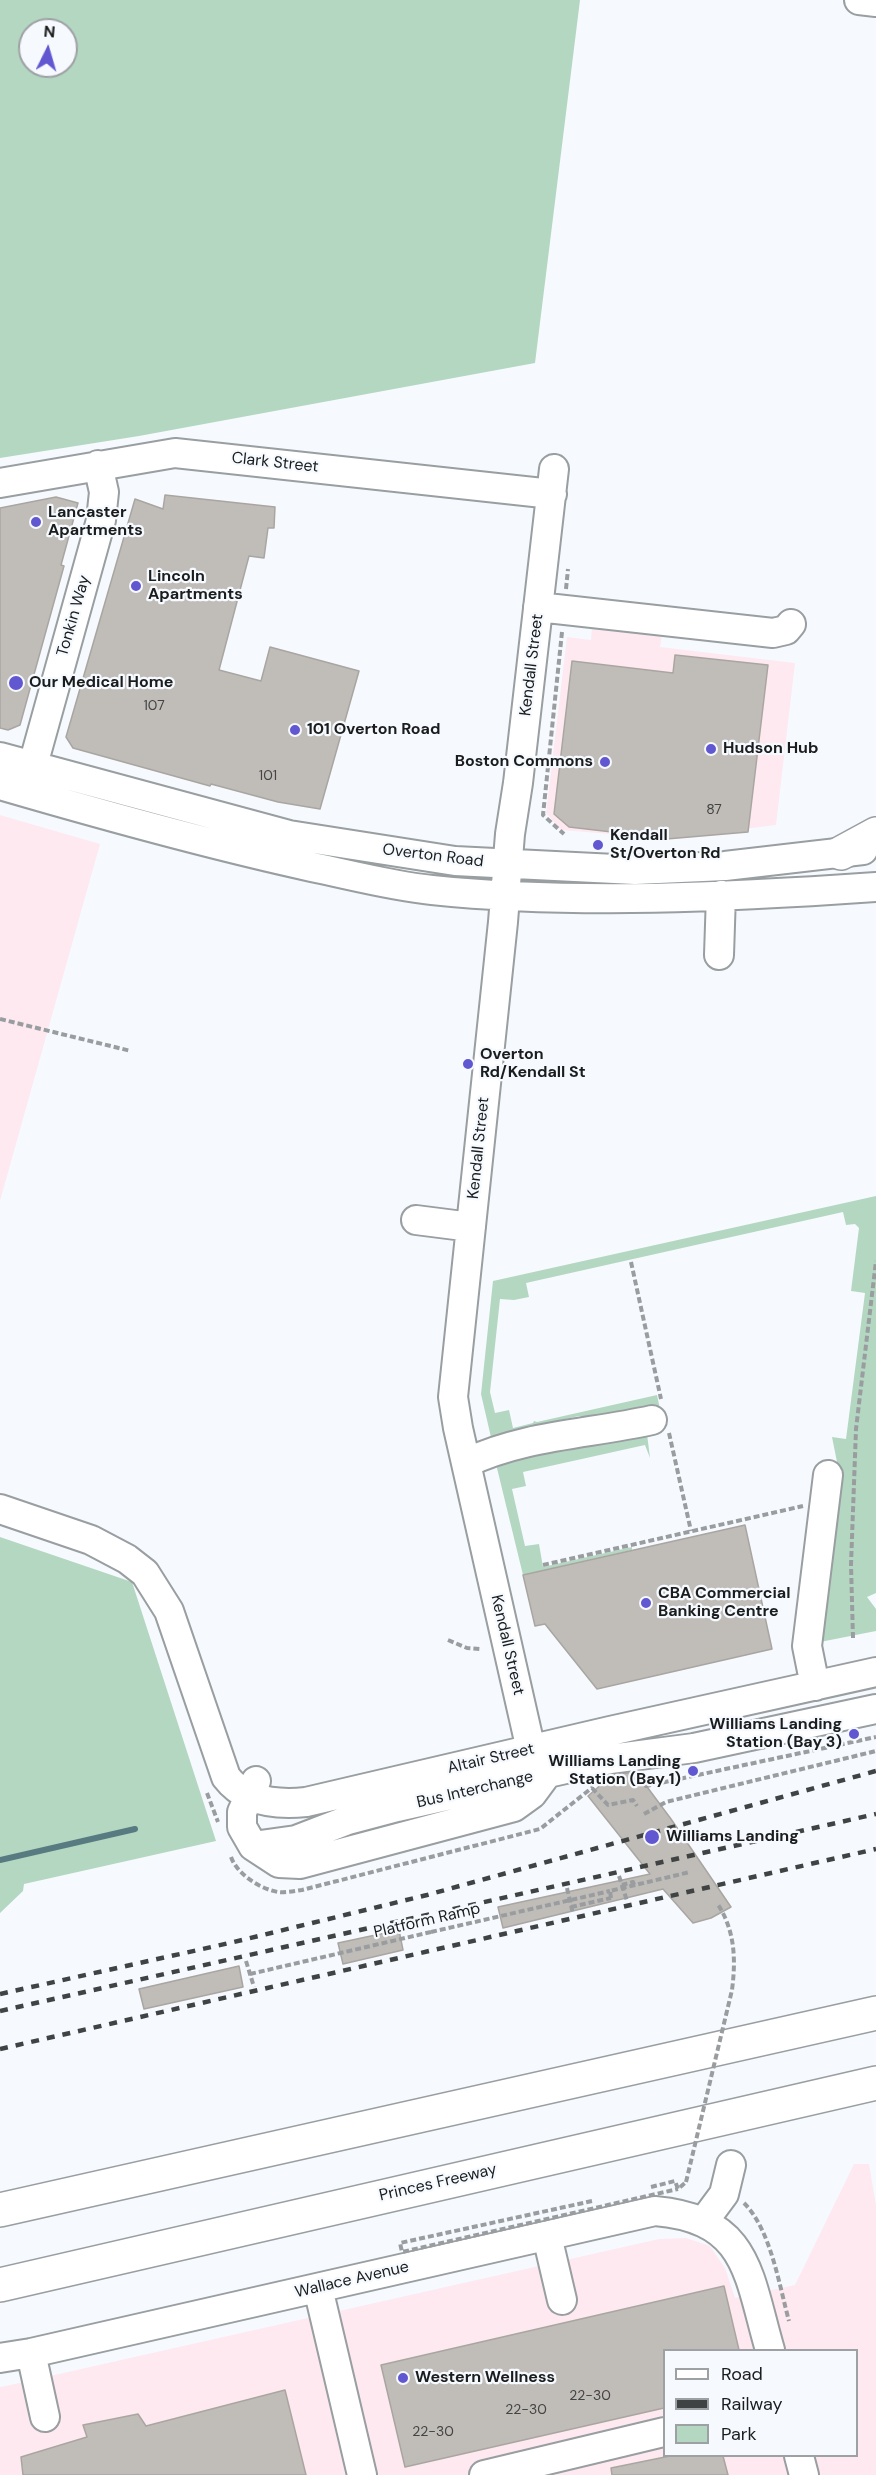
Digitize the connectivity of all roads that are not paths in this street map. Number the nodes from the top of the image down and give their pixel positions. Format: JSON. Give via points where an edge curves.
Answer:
{"nodes":[{"id":1,"x":859,"y":0,"type":"edge"},
{"id":2,"x":876,"y":2,"type":"edge"},
{"id":3,"x":98,"y":465,"type":"junction"},
{"id":4,"x":553,"y":482,"type":"joint"},
{"id":5,"x":0,"y":483,"type":"edge"},
{"id":6,"x":551,"y":609,"type":"junction"},
{"id":7,"x":792,"y":624,"type":"dead end"},
{"id":8,"x":0,"y":756,"type":"edge"},
{"id":9,"x":33,"y":765,"type":"junction"},
{"id":10,"x":0,"y":785,"type":"edge"},
{"id":11,"x":876,"y":834,"type":"edge"},
{"id":12,"x":876,"y":848,"type":"edge"},
{"id":13,"x":841,"y":853,"type":"junction"},
{"id":14,"x":507,"y":864,"type":"junction"},
{"id":15,"x":876,"y":887,"type":"edge"},
{"id":16,"x":505,"y":895,"type":"junction"},
{"id":17,"x":721,"y":895,"type":"junction"},
{"id":18,"x":719,"y":955,"type":"dead end"},
{"id":19,"x":416,"y":1221,"type":"dead end"},
{"id":20,"x":471,"y":1227,"type":"junction"},
{"id":21,"x":652,"y":1420,"type":"dead end"},
{"id":22,"x":610,"y":1429,"type":"junction"},
{"id":23,"x":466,"y":1463,"type":"junction"},
{"id":24,"x":828,"y":1474,"type":"dead end"},
{"id":25,"x":0,"y":1509,"type":"edge"},
{"id":26,"x":876,"y":1656,"type":"edge"},
{"id":27,"x":876,"y":1672,"type":"edge"},
{"id":28,"x":813,"y":1678,"type":"junction"},
{"id":29,"x":876,"y":1709,"type":"edge"},
{"id":30,"x":567,"y":1742,"type":"junction"},
{"id":31,"x":530,"y":1743,"type":"junction"},
{"id":32,"x":548,"y":1773,"type":"junction"},
{"id":33,"x":252,"y":1787,"type":"junction"},
{"id":34,"x":876,"y":2013,"type":"edge"},
{"id":35,"x":876,"y":2083,"type":"edge"},
{"id":36,"x":731,"y":2165,"type":"dead end"},
{"id":37,"x":0,"y":2210,"type":"edge"},
{"id":38,"x":704,"y":2222,"type":"junction"},
{"id":39,"x":547,"y":2236,"type":"junction"},
{"id":40,"x":0,"y":2285,"type":"edge"},
{"id":41,"x":318,"y":2288,"type":"junction"},
{"id":42,"x":562,"y":2300,"type":"dead end"},
{"id":43,"x":770,"y":2349,"type":"edge"},
{"id":44,"x":31,"y":2353,"type":"junction"},
{"id":45,"x":0,"y":2358,"type":"edge"},
{"id":46,"x":45,"y":2417,"type":"dead end"},
{"id":47,"x":663,"y":2432,"type":"edge"},
{"id":48,"x":799,"y":2457,"type":"edge"},
{"id":49,"x":363,"y":2475,"type":"edge"},
{"id":50,"x":484,"y":2475,"type":"edge"},
{"id":51,"x":804,"y":2475,"type":"edge"}],
"edges":[{"from":1,"to":2,"type":"street"},
{"from":3,"to":4,"type":"street","name":"Clark Street","via":[[164,453]]},
{"from":3,"to":5,"type":"street","name":"Clark Street"},
{"from":3,"to":9,"type":"street","name":"Tonkin Way","via":[[104,492],[101,520]]},
{"from":4,"to":6,"type":"street","name":"Kendall Street"},
{"from":6,"to":7,"type":"street","via":[[773,633]]},
{"from":6,"to":14,"type":"street","name":"Kendall Street"},
{"from":8,"to":9,"type":"street","name":"Overton Road"},
{"from":9,"to":14,"type":"street","name":"Overton Road","via":[[289,835],[455,861]]},
{"from":10,"to":16,"type":"street","name":"Overton Road","via":[[272,858],[430,890]]},
{"from":11,"to":13,"type":"highway"},
{"from":12,"to":13,"type":"street","name":"Overton Road"},
{"from":13,"to":14,"type":"street","name":"Overton Road","via":[[725,866],[636,870]]},
{"from":14,"to":16,"type":"street","name":"Kendall Street"},
{"from":15,"to":17,"type":"street","name":"Overton Road"},
{"from":16,"to":17,"type":"street","name":"Overton Road"},
{"from":16,"to":20,"type":"street","name":"Kendall Street"},
{"from":17,"to":18,"type":"street"},
{"from":19,"to":20,"type":"street"},
{"from":20,"to":23,"type":"street","name":"Kendall Street","via":[[453,1397]]},
{"from":21,"to":22,"type":"street"},
{"from":22,"to":23,"type":"street","via":[[587,1439]]},
{"from":22,"to":23,"type":"street","via":[[580,1431],[491,1451]]},
{"from":23,"to":31,"type":"street","name":"Kendall Street"},
{"from":24,"to":28,"type":"street","via":[[807,1646]]},
{"from":25,"to":33,"type":"street","name":"Altair Street","via":[[91,1540],[128,1559],[145,1573],[169,1611],[226,1777],[233,1786]]},
{"from":26,"to":28,"type":"street","name":"Altair Street"},
{"from":27,"to":28,"type":"street","name":"Altair Street"},
{"from":28,"to":30,"type":"street","name":"Altair Street"},
{"from":28,"to":31,"type":"street","name":"Altair Street","via":[[602,1716]]},
{"from":29,"to":32,"type":"street","name":"Bus Interchange","via":[[694,1748],[610,1759]]},
{"from":30,"to":31,"type":"street","name":"Altair Street"},
{"from":30,"to":32,"type":"street"},
{"from":31,"to":33,"type":"street","name":"Altair Street","via":[[306,1802],[281,1805]]},
{"from":32,"to":33,"type":"street","via":[[532,1794],[514,1807],[300,1864],[279,1863],[240,1847],[242,1812]]},
{"from":34,"to":37,"type":"highway"},
{"from":35,"to":40,"type":"highway","name":"Princes Freeway"},
{"from":36,"to":38,"type":"street","via":[[724,2194]]},
{"from":38,"to":39,"type":"street","name":"Wallace Avenue","via":[[655,2211]]},
{"from":38,"to":43,"type":"street","name":"Wallace Avenue","via":[[735,2246],[745,2265]]},
{"from":39,"to":41,"type":"street","name":"Wallace Avenue"},
{"from":39,"to":42,"type":"street"},
{"from":41,"to":44,"type":"street","name":"Wallace Avenue"},
{"from":41,"to":49,"type":"street"},
{"from":44,"to":45,"type":"street","name":"Wallace Avenue"},
{"from":44,"to":46,"type":"street"},
{"from":47,"to":50,"type":"street"},
{"from":48,"to":51,"type":"street"}]}
